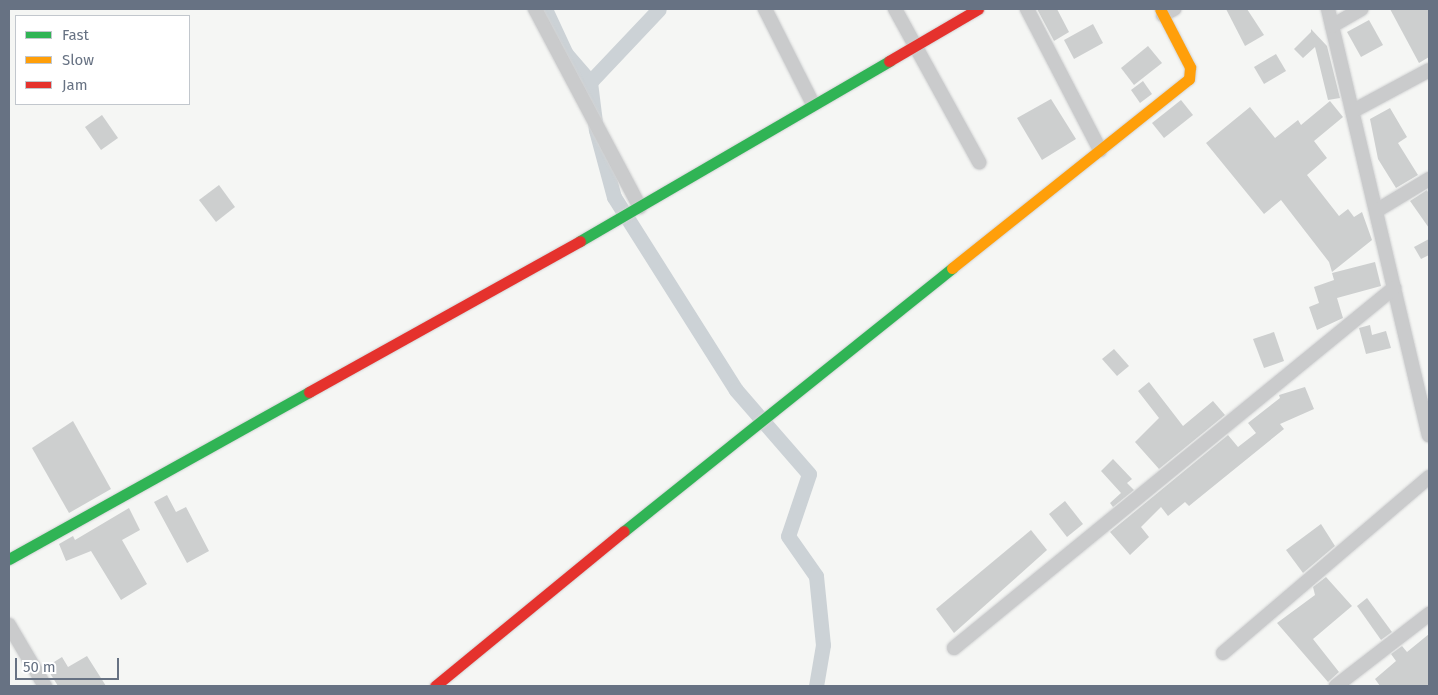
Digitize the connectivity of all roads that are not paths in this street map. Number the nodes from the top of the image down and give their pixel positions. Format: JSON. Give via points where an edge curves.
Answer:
{"nodes":[{"id":1,"x":535,"y":9,"type":"edge"},
{"id":2,"x":765,"y":9,"type":"edge"},
{"id":3,"x":896,"y":9,"type":"edge"},
{"id":4,"x":978,"y":9,"type":"edge"},
{"id":5,"x":1027,"y":9,"type":"edge"},
{"id":6,"x":1328,"y":9,"type":"edge"},
{"id":7,"x":1362,"y":9,"type":"edge"},
{"id":8,"x":1166,"y":11,"type":"edge"},
{"id":9,"x":1332,"y":26,"type":"junction"},
{"id":10,"x":915,"y":47,"type":"junction"},
{"id":11,"x":1429,"y":70,"type":"edge"},
{"id":12,"x":813,"y":104,"type":"junction"},
{"id":13,"x":1354,"y":111,"type":"junction"},
{"id":14,"x":1100,"y":150,"type":"junction"},
{"id":15,"x":979,"y":162,"type":"dead end"},
{"id":16,"x":1429,"y":179,"type":"edge"},
{"id":17,"x":640,"y":207,"type":"junction"},
{"id":18,"x":1376,"y":211,"type":"junction"},
{"id":19,"x":1394,"y":288,"type":"junction"},
{"id":20,"x":1429,"y":435,"type":"edge"},
{"id":21,"x":1429,"y":477,"type":"edge"},
{"id":22,"x":9,"y":559,"type":"edge"},
{"id":23,"x":1429,"y":614,"type":"edge"},
{"id":24,"x":9,"y":625,"type":"edge"},
{"id":25,"x":954,"y":648,"type":"dead end"},
{"id":26,"x":1223,"y":653,"type":"dead end"},
{"id":27,"x":45,"y":686,"type":"edge"},
{"id":28,"x":435,"y":686,"type":"edge"},
{"id":29,"x":1336,"y":686,"type":"edge"}],
"edges":[{"from":1,"to":17,"type":"street"},
{"from":2,"to":12,"type":"street"},
{"from":3,"to":10,"type":"street"},
{"from":4,"to":10,"type":"street"},
{"from":5,"to":14,"type":"street"},
{"from":6,"to":9,"type":"street"},
{"from":7,"to":9,"type":"street"},
{"from":8,"to":14,"type":"street","via":[[1190,67],[1189,79]]},
{"from":9,"to":13,"type":"street"},
{"from":10,"to":12,"type":"street"},
{"from":10,"to":15,"type":"street"},
{"from":11,"to":13,"type":"street"},
{"from":12,"to":17,"type":"street"},
{"from":13,"to":18,"type":"street"},
{"from":14,"to":28,"type":"street","via":[[770,412]]},
{"from":16,"to":18,"type":"street"},
{"from":17,"to":22,"type":"street"},
{"from":18,"to":19,"type":"street"},
{"from":19,"to":20,"type":"street"},
{"from":19,"to":25,"type":"street"},
{"from":21,"to":26,"type":"street"},
{"from":23,"to":29,"type":"street"},
{"from":24,"to":27,"type":"street"}]}
